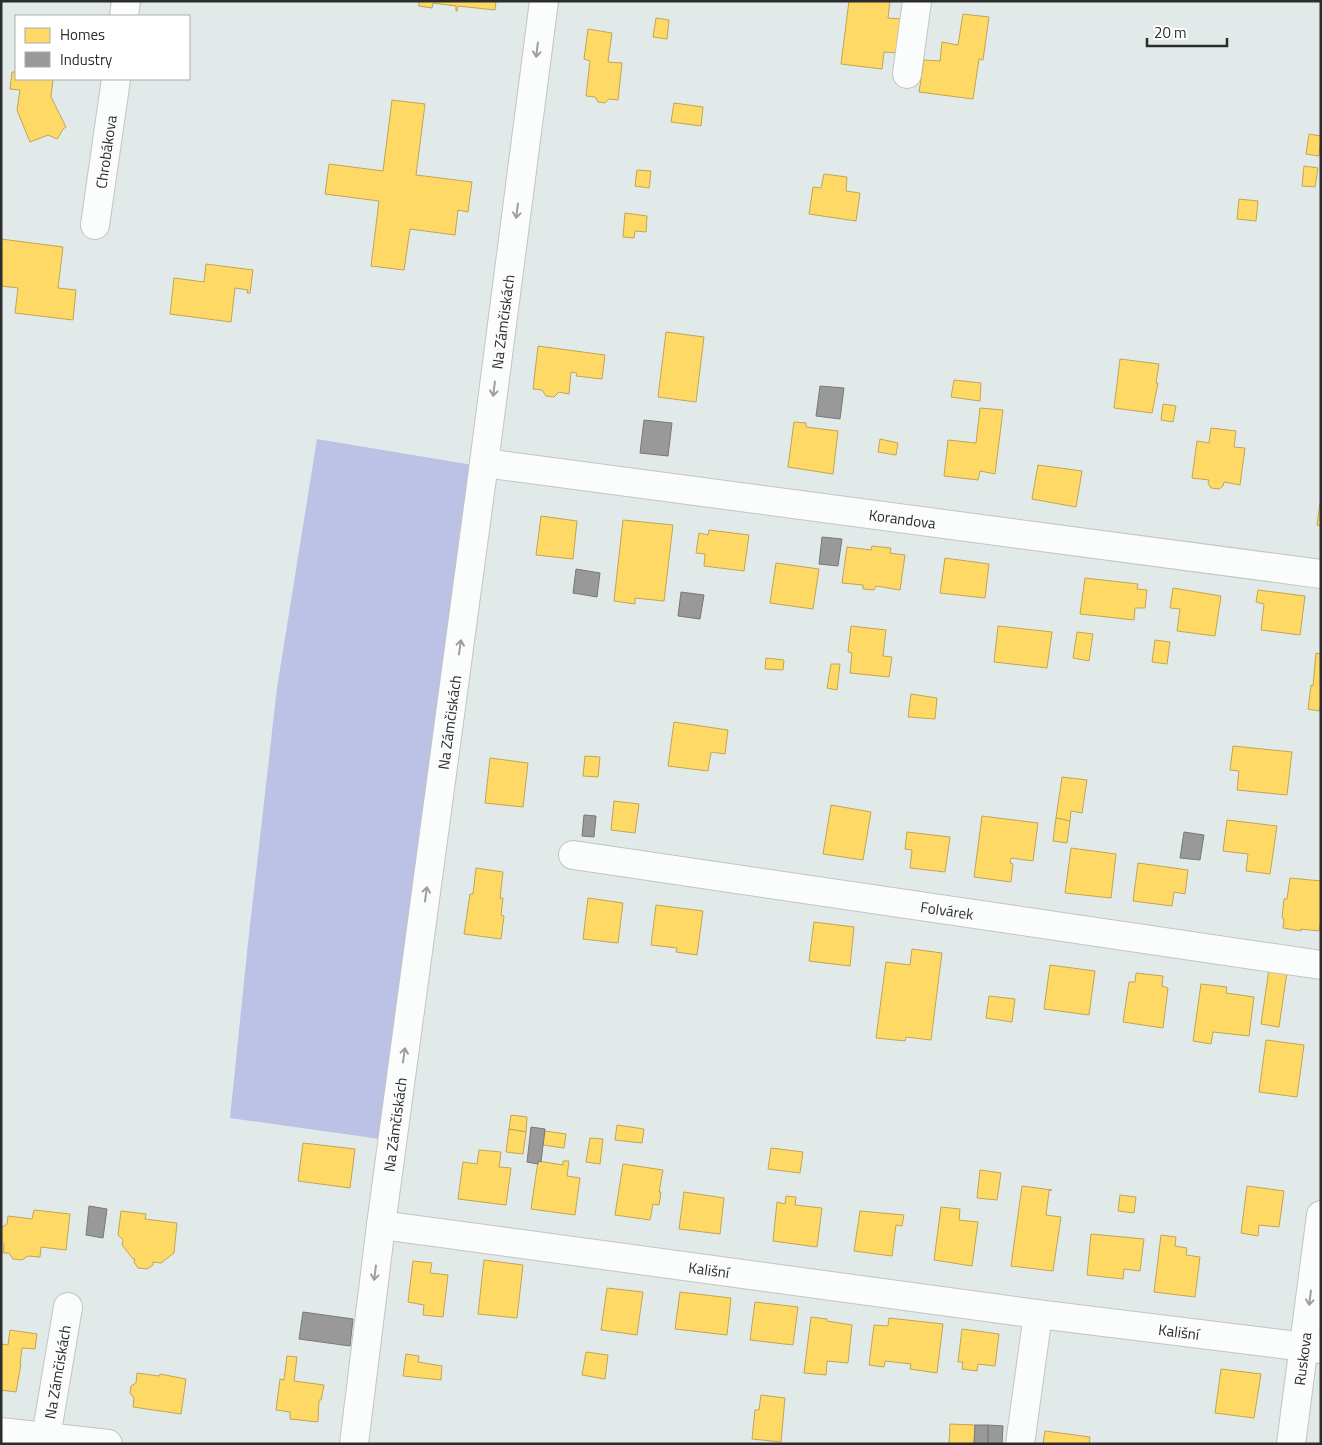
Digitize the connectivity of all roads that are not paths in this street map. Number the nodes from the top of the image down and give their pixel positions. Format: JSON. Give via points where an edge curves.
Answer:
{"nodes":[{"id":1,"x":126,"y":1,"type":"edge"},
{"id":2,"x":544,"y":1,"type":"edge"},
{"id":3,"x":917,"y":1,"type":"edge"},
{"id":4,"x":124,"y":15,"type":"edge"},
{"id":5,"x":907,"y":74,"type":"dead end"},
{"id":6,"x":116,"y":80,"type":"edge"},
{"id":7,"x":95,"y":225,"type":"dead end"},
{"id":8,"x":484,"y":463,"type":"junction"},
{"id":9,"x":1321,"y":574,"type":"edge"},
{"id":10,"x":573,"y":855,"type":"dead end"},
{"id":11,"x":1321,"y":965,"type":"edge"},
{"id":12,"x":1321,"y":1215,"type":"edge"},
{"id":13,"x":382,"y":1225,"type":"junction"},
{"id":14,"x":68,"y":1307,"type":"dead end"},
{"id":15,"x":1038,"y":1314,"type":"junction"},
{"id":16,"x":1312,"y":1347,"type":"edge"},
{"id":17,"x":1,"y":1432,"type":"edge"},
{"id":18,"x":46,"y":1437,"type":"junction"},
{"id":19,"x":108,"y":1444,"type":"edge"},
{"id":20,"x":354,"y":1444,"type":"edge"},
{"id":21,"x":1020,"y":1444,"type":"edge"},
{"id":22,"x":1291,"y":1444,"type":"edge"}],
"edges":[{"from":1,"to":4,"type":"street"},
{"from":2,"to":8,"type":"street","name":"Na Zámčiskách","one_way":true},
{"from":3,"to":5,"type":"street"},
{"from":6,"to":7,"type":"street","name":"Chrobákova"},
{"from":8,"to":9,"type":"street","name":"Korandova"},
{"from":13,"to":8,"type":"street","name":"Na Zámčiskách","one_way":true},
{"from":10,"to":11,"type":"street","name":"Folvárek"},
{"from":12,"to":16,"type":"street","name":"Ruskova","one_way":true},
{"from":13,"to":15,"type":"street","name":"Kališní"},
{"from":13,"to":20,"type":"street","name":"Na Zámčiskách","one_way":true},
{"from":14,"to":18,"type":"street","name":"Na Zámčiskách"},
{"from":15,"to":16,"type":"street","name":"Kališní"},
{"from":15,"to":21,"type":"street"},
{"from":16,"to":22,"type":"street","name":"Ruskova"},
{"from":17,"to":18,"type":"street","name":"Na Zámčiskách"},
{"from":18,"to":19,"type":"street","name":"Na Zámčiskách"}]}
